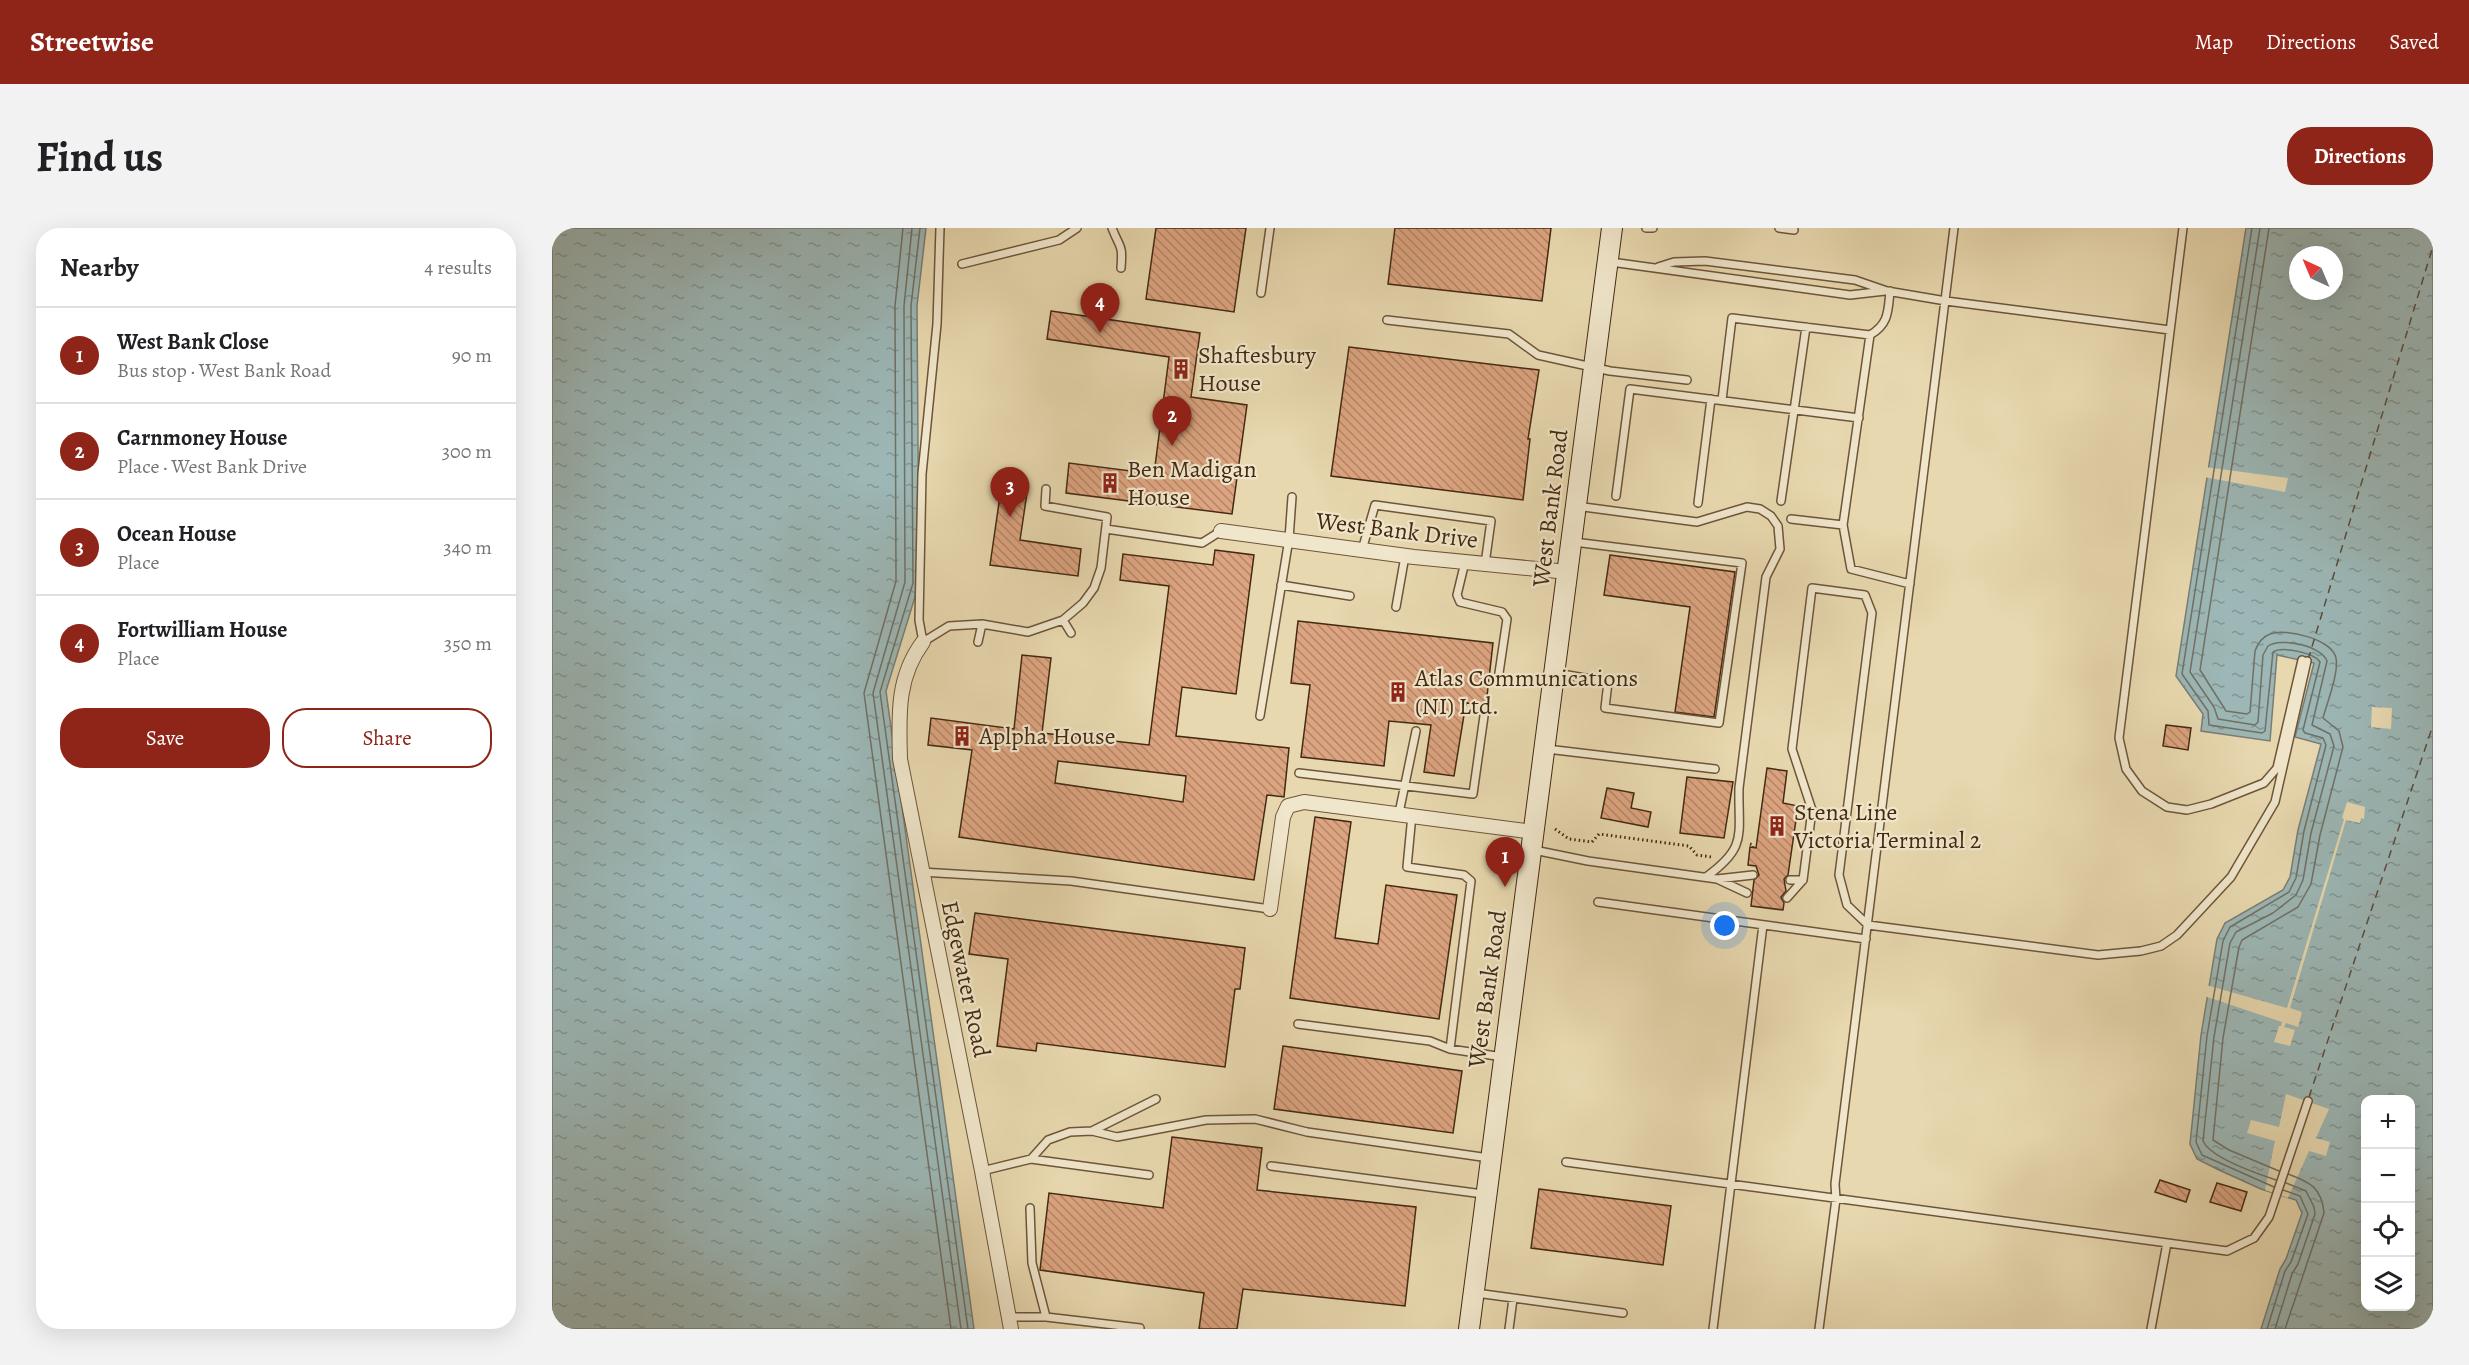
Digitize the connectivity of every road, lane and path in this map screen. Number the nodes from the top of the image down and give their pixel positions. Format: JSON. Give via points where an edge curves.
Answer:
{"nodes":[{"id":1,"x":940,"y":228,"type":"edge"},
{"id":2,"x":1077,"y":228,"type":"edge"},
{"id":3,"x":1112,"y":228,"type":"edge"},
{"id":4,"x":1270,"y":228,"type":"edge"},
{"id":5,"x":1612,"y":228,"type":"edge"},
{"id":6,"x":1646,"y":228,"type":"edge"},
{"id":7,"x":1653,"y":228,"type":"edge"},
{"id":8,"x":1779,"y":228,"type":"edge"},
{"id":9,"x":1954,"y":228,"type":"edge"},
{"id":10,"x":2183,"y":228,"type":"edge"},
{"id":11,"x":1794,"y":230,"type":"dead end"},
{"id":12,"x":1607,"y":262,"type":"junction"},
{"id":13,"x":962,"y":264,"type":"dead end"},
{"id":14,"x":1658,"y":267,"type":"junction"},
{"id":15,"x":1120,"y":268,"type":"dead end"},
{"id":16,"x":1889,"y":291,"type":"junction"},
{"id":17,"x":1261,"y":293,"type":"dead end"},
{"id":18,"x":1946,"y":301,"type":"junction"},
{"id":19,"x":1387,"y":320,"type":"dead end"},
{"id":20,"x":1806,"y":327,"type":"junction"},
{"id":21,"x":2170,"y":330,"type":"junction"},
{"id":22,"x":1870,"y":335,"type":"junction"},
{"id":23,"x":1594,"y":366,"type":"junction"},
{"id":24,"x":1687,"y":380,"type":"dead end"},
{"id":25,"x":1711,"y":399,"type":"junction"},
{"id":26,"x":1722,"y":400,"type":"junction"},
{"id":27,"x":1795,"y":410,"type":"junction"},
{"id":28,"x":1859,"y":418,"type":"junction"},
{"id":29,"x":1046,"y":489,"type":"dead end"},
{"id":30,"x":1616,"y":496,"type":"dead end"},
{"id":31,"x":1292,"y":497,"type":"dead end"},
{"id":32,"x":1781,"y":501,"type":"dead end"},
{"id":33,"x":1698,"y":503,"type":"dead end"},
{"id":34,"x":1576,"y":506,"type":"junction"},
{"id":35,"x":1791,"y":519,"type":"dead end"},
{"id":36,"x":1843,"y":525,"type":"junction"},
{"id":37,"x":1106,"y":529,"type":"junction"},
{"id":38,"x":1221,"y":531,"type":"joint"},
{"id":39,"x":1289,"y":539,"type":"junction"},
{"id":40,"x":1572,"y":542,"type":"junction"},
{"id":41,"x":1362,"y":550,"type":"junction"},
{"id":42,"x":1405,"y":556,"type":"junction"},
{"id":43,"x":1465,"y":562,"type":"junction"},
{"id":44,"x":1485,"y":564,"type":"junction"},
{"id":45,"x":1568,"y":572,"type":"junction"},
{"id":46,"x":1910,"y":584,"type":"junction"},
{"id":47,"x":1281,"y":585,"type":"junction"},
{"id":48,"x":1350,"y":596,"type":"dead end"},
{"id":49,"x":1396,"y":607,"type":"dead end"},
{"id":50,"x":1063,"y":620,"type":"junction"},
{"id":51,"x":982,"y":624,"type":"junction"},
{"id":52,"x":1071,"y":633,"type":"dead end"},
{"id":53,"x":923,"y":642,"type":"junction"},
{"id":54,"x":978,"y":642,"type":"dead end"},
{"id":55,"x":1499,"y":673,"type":"dead end"},
{"id":56,"x":1554,"y":673,"type":"junction"},
{"id":57,"x":1260,"y":716,"type":"dead end"},
{"id":58,"x":1484,"y":716,"type":"dead end"},
{"id":59,"x":1416,"y":732,"type":"dead end"},
{"id":60,"x":1544,"y":749,"type":"junction"},
{"id":61,"x":1715,"y":769,"type":"dead end"},
{"id":62,"x":1299,"y":773,"type":"dead end"},
{"id":63,"x":1403,"y":787,"type":"junction"},
{"id":64,"x":1405,"y":814,"type":"junction"},
{"id":65,"x":1555,"y":829,"type":"dead end"},
{"id":66,"x":1533,"y":841,"type":"junction"},
{"id":67,"x":1718,"y":854,"type":"dead end"},
{"id":68,"x":921,"y":872,"type":"junction"},
{"id":69,"x":1753,"y":874,"type":"dead end"},
{"id":70,"x":1706,"y":877,"type":"junction"},
{"id":71,"x":1718,"y":879,"type":"junction"},
{"id":72,"x":1790,"y":880,"type":"dead end"},
{"id":73,"x":1803,"y":880,"type":"junction"},
{"id":74,"x":1747,"y":892,"type":"dead end"},
{"id":75,"x":1787,"y":898,"type":"dead end"},
{"id":76,"x":1599,"y":902,"type":"dead end"},
{"id":77,"x":1270,"y":909,"type":"joint"},
{"id":78,"x":1763,"y":925,"type":"junction"},
{"id":79,"x":1868,"y":925,"type":"junction"},
{"id":80,"x":1866,"y":939,"type":"junction"},
{"id":81,"x":1299,"y":1023,"type":"dead end"},
{"id":82,"x":1450,"y":1049,"type":"junction"},
{"id":83,"x":1504,"y":1057,"type":"junction"},
{"id":84,"x":1156,"y":1100,"type":"dead end"},
{"id":85,"x":2308,"y":1101,"type":"dead end"},
{"id":86,"x":1092,"y":1131,"type":"junction"},
{"id":87,"x":1491,"y":1158,"type":"junction"},
{"id":88,"x":1031,"y":1159,"type":"junction"},
{"id":89,"x":1566,"y":1162,"type":"dead end"},
{"id":90,"x":1271,"y":1166,"type":"dead end"},
{"id":91,"x":982,"y":1171,"type":"junction"},
{"id":92,"x":1149,"y":1175,"type":"dead end"},
{"id":93,"x":1730,"y":1184,"type":"junction"},
{"id":94,"x":1486,"y":1195,"type":"junction"},
{"id":95,"x":1836,"y":1198,"type":"junction"},
{"id":96,"x":1030,"y":1208,"type":"dead end"},
{"id":97,"x":2167,"y":1243,"type":"junction"},
{"id":98,"x":1474,"y":1293,"type":"junction"},
{"id":99,"x":1513,"y":1299,"type":"junction"},
{"id":100,"x":1623,"y":1313,"type":"dead end"},
{"id":101,"x":1046,"y":1317,"type":"junction"},
{"id":102,"x":1011,"y":1323,"type":"edge"},
{"id":103,"x":1140,"y":1328,"type":"edge"},
{"id":104,"x":1469,"y":1329,"type":"edge"},
{"id":105,"x":1509,"y":1329,"type":"edge"},
{"id":106,"x":1713,"y":1329,"type":"edge"},
{"id":107,"x":1819,"y":1329,"type":"edge"},
{"id":108,"x":2151,"y":1329,"type":"edge"}],
"edges":[{"from":1,"to":53,"type":"lane","via":[[937,324],[922,474],[919,620]]},
{"from":2,"to":13,"type":"lane","via":[[1059,240]]},
{"from":3,"to":15,"type":"lane","via":[[1122,250]]},
{"from":4,"to":17,"type":"lane"},
{"from":5,"to":12,"type":"street","name":"West Bank Road"},
{"from":6,"to":7,"type":"lane"},
{"from":8,"to":11,"type":"lane"},
{"from":9,"to":18,"type":"lane"},
{"from":10,"to":21,"type":"lane"},
{"from":12,"to":14,"type":"lane"},
{"from":12,"to":23,"type":"street","name":"West Bank Road"},
{"from":14,"to":16,"type":"lane","via":[[1850,295]]},
{"from":14,"to":16,"type":"lane","via":[[1705,261],[1855,280]]},
{"from":16,"to":18,"type":"lane"},
{"from":16,"to":22,"type":"lane","via":[[1888,318],[1881,329]]},
{"from":18,"to":21,"type":"lane"},
{"from":18,"to":46,"type":"lane"},
{"from":19,"to":23,"type":"lane","via":[[1509,334],[1538,355]]},
{"from":20,"to":22,"type":"lane"},
{"from":20,"to":26,"type":"lane","via":[[1732,318]]},
{"from":20,"to":27,"type":"lane"},
{"from":21,"to":79,"type":"lane","via":[[2119,738],[2126,769],[2142,791],[2167,807],[2187,810],[2264,783],[2277,768],[2305,660],[2275,802],[2231,877],[2177,935],[2161,946],[2098,955]]},
{"from":22,"to":28,"type":"lane"},
{"from":23,"to":24,"type":"lane"},
{"from":23,"to":34,"type":"street","name":"West Bank Road"},
{"from":25,"to":26,"type":"lane"},
{"from":25,"to":30,"type":"lane","via":[[1630,389]]},
{"from":25,"to":33,"type":"lane"},
{"from":26,"to":27,"type":"lane"},
{"from":27,"to":28,"type":"lane"},
{"from":27,"to":32,"type":"lane"},
{"from":28,"to":36,"type":"lane"},
{"from":29,"to":37,"type":"lane","via":[[1045,506],[1107,517]]},
{"from":31,"to":39,"type":"lane"},
{"from":34,"to":40,"type":"street","name":"West Bank Road"},
{"from":34,"to":70,"type":"lane","via":[[1697,522],[1747,507],[1760,509],[1778,526],[1779,549],[1766,577],[1739,788],[1741,818],[1737,843],[1726,862]]},
{"from":35,"to":36,"type":"lane"},
{"from":36,"to":46,"type":"lane","via":[[1851,569]]},
{"from":37,"to":38,"type":"lane","via":[[1202,543]]},
{"from":37,"to":50,"type":"lane","via":[[1094,588]]},
{"from":38,"to":39,"type":"street","name":"West Bank Drive"},
{"from":39,"to":41,"type":"street","name":"West Bank Drive"},
{"from":39,"to":47,"type":"lane"},
{"from":40,"to":45,"type":"street","name":"West Bank Road"},
{"from":40,"to":56,"type":"lane","via":[[1742,563],[1719,723],[1605,708],[1608,682]]},
{"from":41,"to":42,"type":"street","name":"West Bank Drive"},
{"from":41,"to":44,"type":"lane","via":[[1375,505],[1491,521]]},
{"from":42,"to":43,"type":"street","name":"West Bank Drive"},
{"from":42,"to":49,"type":"lane"},
{"from":43,"to":44,"type":"street","name":"West Bank Drive"},
{"from":43,"to":55,"type":"lane","via":[[1460,602],[1502,612],[1507,619]]},
{"from":44,"to":45,"type":"street","name":"West Bank Drive"},
{"from":45,"to":56,"type":"street","name":"West Bank Road"},
{"from":46,"to":79,"type":"lane"},
{"from":47,"to":48,"type":"lane"},
{"from":47,"to":57,"type":"lane"},
{"from":50,"to":51,"type":"lane","via":[[1028,632]]},
{"from":50,"to":52,"type":"lane"},
{"from":51,"to":53,"type":"lane","via":[[949,626]]},
{"from":51,"to":54,"type":"lane"},
{"from":53,"to":68,"type":"street","name":"Edgewater Road","via":[[912,657],[899,698],[900,759]]},
{"from":56,"to":60,"type":"street","name":"West Bank Road"},
{"from":58,"to":63,"type":"lane","via":[[1473,794]]},
{"from":59,"to":63,"type":"lane"},
{"from":60,"to":61,"type":"lane"},
{"from":60,"to":66,"type":"street","name":"West Bank Road"},
{"from":62,"to":63,"type":"lane"},
{"from":63,"to":64,"type":"lane"},
{"from":64,"to":66,"type":"street"},
{"from":64,"to":77,"type":"street","via":[[1304,802],[1288,806],[1283,817]]},
{"from":64,"to":82,"type":"lane","via":[[1407,867],[1464,875],[1471,881]]},
{"from":65,"to":67,"type":"path","via":[[1569,839],[1592,842],[1599,834],[1689,846],[1697,855]]},
{"from":66,"to":70,"type":"lane","via":[[1588,861]]},
{"from":66,"to":83,"type":"street","name":"West Bank Road"},
{"from":68,"to":77,"type":"lane","via":[[1071,881]]},
{"from":68,"to":91,"type":"street","name":"Edgewater Road"},
{"from":69,"to":71,"type":"lane"},
{"from":70,"to":71,"type":"lane"},
{"from":71,"to":74,"type":"lane"},
{"from":72,"to":73,"type":"lane"},
{"from":73,"to":75,"type":"lane"},
{"from":73,"to":79,"type":"lane","via":[[1812,810],[1792,749],[1812,588],[1865,596],[1872,613],[1839,874],[1847,905]]},
{"from":76,"to":78,"type":"lane"},
{"from":78,"to":80,"type":"lane"},
{"from":78,"to":93,"type":"lane"},
{"from":79,"to":80,"type":"lane"},
{"from":80,"to":95,"type":"lane"},
{"from":81,"to":82,"type":"lane","via":[[1430,1041]]},
{"from":82,"to":83,"type":"lane"},
{"from":83,"to":87,"type":"street","name":"West Bank Road"},
{"from":84,"to":86,"type":"lane"},
{"from":85,"to":97,"type":"lane","via":[[2270,1217],[2254,1238],[2227,1251]]},
{"from":86,"to":87,"type":"lane","via":[[1117,1137],[1206,1120],[1255,1119],[1307,1132]]},
{"from":86,"to":88,"type":"lane","via":[[1070,1132],[1048,1140]]},
{"from":87,"to":94,"type":"street","name":"West Bank Road"},
{"from":88,"to":91,"type":"lane"},
{"from":88,"to":92,"type":"lane"},
{"from":89,"to":93,"type":"lane"},
{"from":90,"to":94,"type":"lane"},
{"from":91,"to":102,"type":"street","name":"Edgewater Road"},
{"from":93,"to":95,"type":"lane"},
{"from":93,"to":106,"type":"lane"},
{"from":94,"to":98,"type":"street","name":"West Bank Road"},
{"from":95,"to":97,"type":"lane"},
{"from":95,"to":107,"type":"lane"},
{"from":96,"to":101,"type":"lane","via":[[1032,1263]]},
{"from":97,"to":108,"type":"lane"},
{"from":98,"to":99,"type":"lane"},
{"from":98,"to":104,"type":"street","name":"West Bank Road"},
{"from":99,"to":100,"type":"lane"},
{"from":99,"to":105,"type":"lane"},
{"from":101,"to":102,"type":"lane"},
{"from":101,"to":103,"type":"lane"}]}
